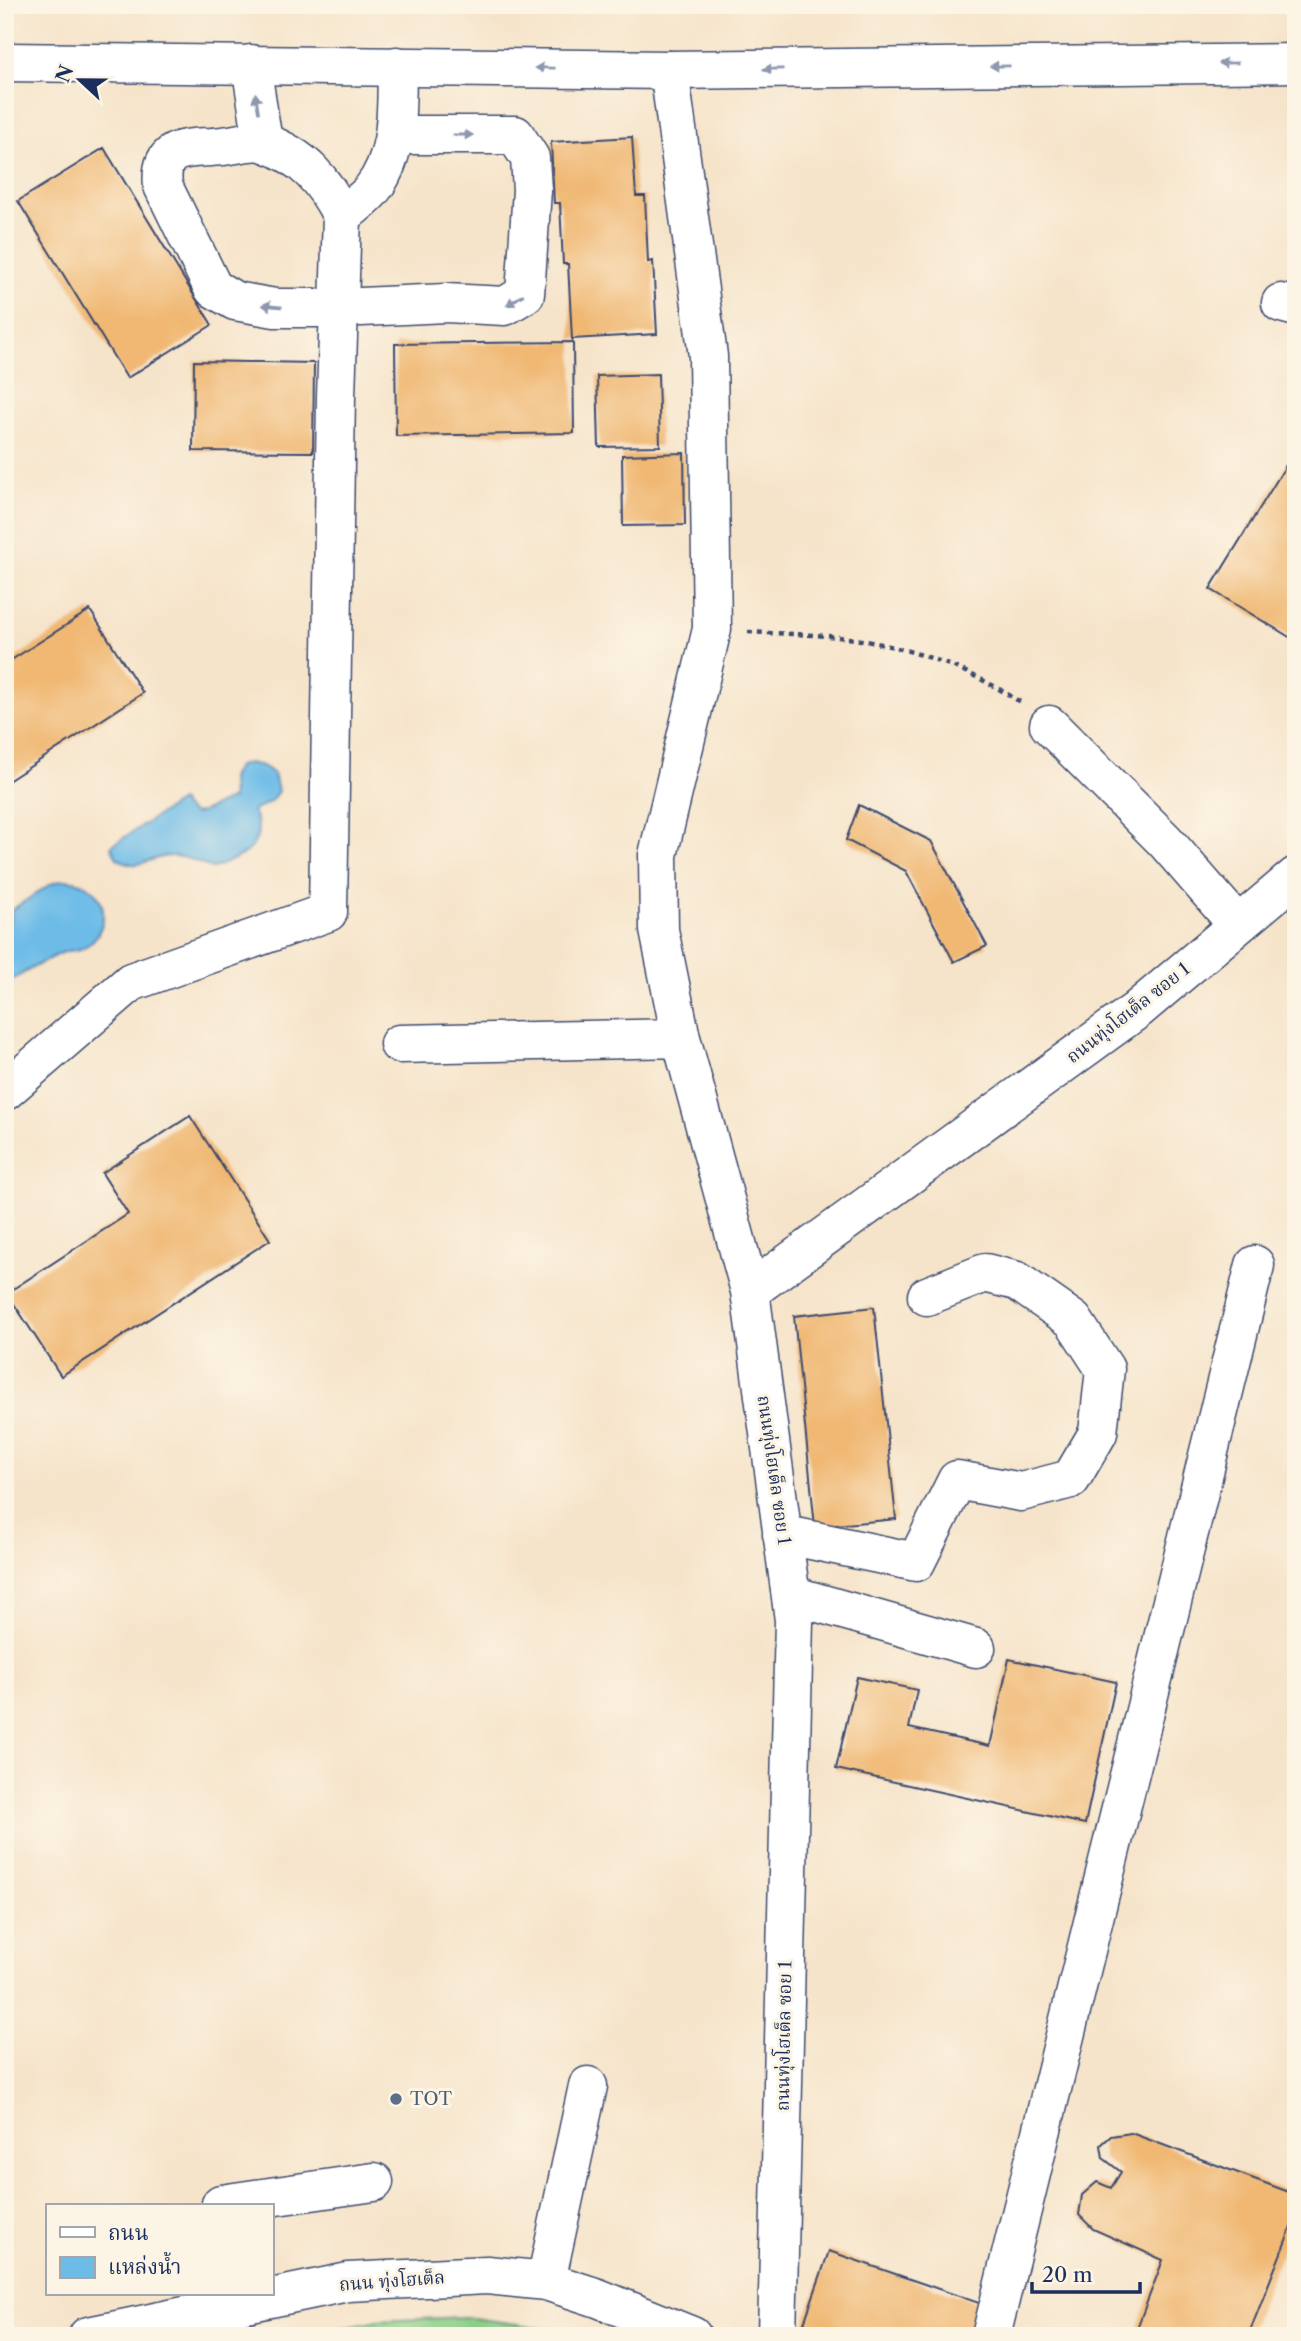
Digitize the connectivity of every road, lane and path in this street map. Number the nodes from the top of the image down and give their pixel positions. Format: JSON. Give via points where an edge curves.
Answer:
{"nodes":[{"id":1,"x":5,"y":62,"type":"edge"},
{"id":2,"x":1296,"y":63,"type":"edge"},
{"id":3,"x":251,"y":64,"type":"junction"},
{"id":4,"x":397,"y":66,"type":"junction"},
{"id":5,"x":669,"y":70,"type":"junction"},
{"id":6,"x":395,"y":135,"type":"junction"},
{"id":7,"x":262,"y":142,"type":"junction"},
{"id":8,"x":342,"y":216,"type":"junction"},
{"id":9,"x":340,"y":308,"type":"junction"},
{"id":10,"x":712,"y":629,"type":"junction"},
{"id":11,"x":1049,"y":725,"type":"joint"},
{"id":12,"x":1296,"y":876,"type":"edge"},
{"id":13,"x":1238,"y":925,"type":"junction"},
{"id":14,"x":681,"y":1038,"type":"junction"},
{"id":15,"x":399,"y":1044,"type":"dead end"},
{"id":16,"x":5,"y":1091,"type":"edge"},
{"id":17,"x":1255,"y":1265,"type":"dead end"},
{"id":18,"x":750,"y":1291,"type":"junction"},
{"id":19,"x":927,"y":1296,"type":"dead end"},
{"id":20,"x":782,"y":1534,"type":"junction"},
{"id":21,"x":791,"y":1595,"type":"junction"},
{"id":22,"x":976,"y":1648,"type":"dead end"},
{"id":23,"x":588,"y":2086,"type":"dead end"},
{"id":24,"x":374,"y":2182,"type":"dead end"},
{"id":25,"x":221,"y":2204,"type":"edge"},
{"id":26,"x":546,"y":2281,"type":"junction"},
{"id":27,"x":273,"y":2293,"type":"edge"},
{"id":28,"x":256,"y":2296,"type":"edge"},
{"id":29,"x":236,"y":2299,"type":"edge"},
{"id":30,"x":630,"y":2324,"type":"edge"},
{"id":31,"x":88,"y":2336,"type":"edge"},
{"id":32,"x":692,"y":2336,"type":"edge"},
{"id":33,"x":776,"y":2336,"type":"edge"},
{"id":34,"x":991,"y":2336,"type":"edge"}],
"edges":[{"from":1,"to":3,"type":"street"},
{"from":2,"to":5,"type":"street","one_way":true},
{"from":3,"to":4,"type":"street"},
{"from":7,"to":3,"type":"street","one_way":true},
{"from":5,"to":4,"type":"street","one_way":true},
{"from":4,"to":6,"type":"street"},
{"from":5,"to":10,"type":"street","via":[[708,356]]},
{"from":6,"to":8,"type":"street","via":[[371,191]]},
{"from":6,"to":9,"type":"street","one_way":true,"via":[[515,135],[530,158],[525,294],[505,306],[446,303]]},
{"from":7,"to":8,"type":"street","via":[[290,155],[320,179]]},
{"from":9,"to":7,"type":"street","one_way":true,"via":[[275,308],[235,301],[213,288],[163,186],[162,172],[169,156],[183,148]]},
{"from":8,"to":9,"type":"street"},
{"from":9,"to":16,"type":"street","via":[[328,912],[131,982]]},
{"from":10,"to":11,"type":"path","via":[[853,639],[921,654],[986,681]]},
{"from":10,"to":14,"type":"street","via":[[658,855],[659,930]]},
{"from":11,"to":13,"type":"street","via":[[1165,841]]},
{"from":12,"to":13,"type":"street","name":"ถนนทุ่งโฮเต็ล ซอย 1"},
{"from":13,"to":18,"type":"street","name":"ถนนทุ่งโฮเต็ล ซอย 1","via":[[1137,1010]]},
{"from":14,"to":15,"type":"street"},
{"from":14,"to":18,"type":"street"},
{"from":17,"to":34,"type":"street"},
{"from":18,"to":20,"type":"street","name":"ถนนทุ่งโฮเต็ล ซอย 1"},
{"from":19,"to":20,"type":"street","via":[[985,1273],[1017,1281],[1073,1320],[1105,1369],[1098,1433],[1071,1479],[1021,1492],[957,1480],[916,1562]]},
{"from":20,"to":21,"type":"street","name":"ถนนทุ่งโฮเต็ล ซอย 1"},
{"from":21,"to":22,"type":"street"},
{"from":21,"to":33,"type":"street","name":"ถนนทุ่งโฮเต็ล ซอย 1","via":[[794,1620]]},
{"from":23,"to":26,"type":"street"},
{"from":24,"to":25,"type":"street"},
{"from":26,"to":27,"type":"street","name":"ถนน ทุ่งโฮเต็ล","via":[[487,2275],[348,2282]]},
{"from":26,"to":30,"type":"street","name":"ถนน ทุ่งโฮเต็ล"},
{"from":28,"to":29,"type":"street","name":"ถนน ทุ่งโฮเต็ล"},
{"from":29,"to":31,"type":"street","name":"ถนน ทุ่งโฮเต็ล"},
{"from":30,"to":32,"type":"street","name":"ถนน ทุ่งโฮเต็ล"}]}
